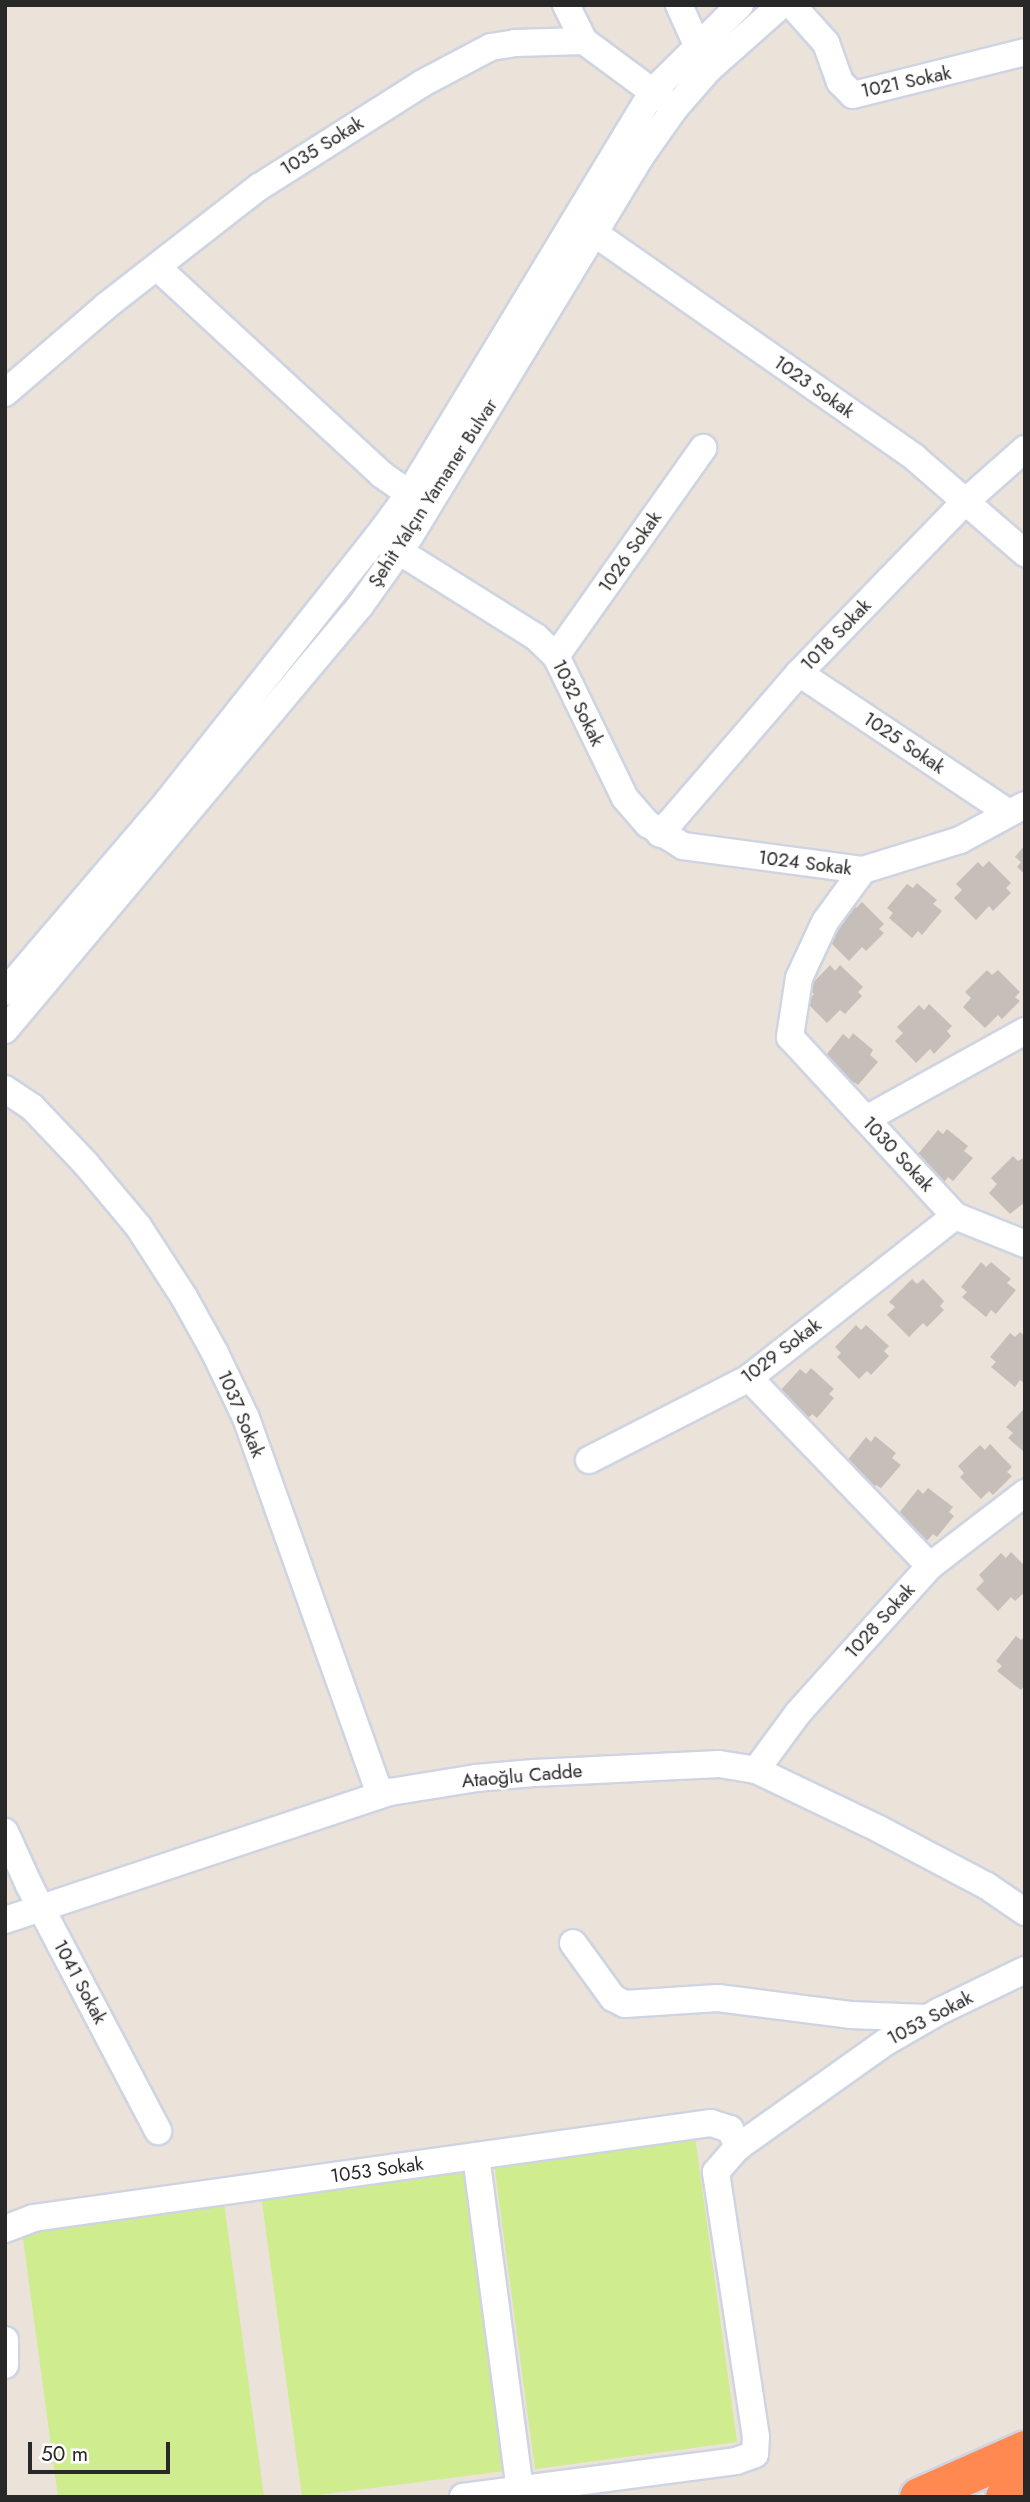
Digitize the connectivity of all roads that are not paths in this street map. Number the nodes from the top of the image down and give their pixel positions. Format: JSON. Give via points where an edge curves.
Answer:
{"nodes":[{"id":1,"x":566,"y":5,"type":"edge"},
{"id":2,"x":679,"y":5,"type":"edge"},
{"id":3,"x":740,"y":5,"type":"edge"},
{"id":4,"x":781,"y":5,"type":"edge"},
{"id":5,"x":792,"y":5,"type":"edge"},
{"id":6,"x":584,"y":41,"type":"junction"},
{"id":7,"x":697,"y":45,"type":"junction"},
{"id":8,"x":1025,"y":52,"type":"edge"},
{"id":9,"x":652,"y":92,"type":"junction"},
{"id":10,"x":675,"y":108,"type":"junction"},
{"id":11,"x":585,"y":226,"type":"junction"},
{"id":12,"x":157,"y":267,"type":"junction"},
{"id":13,"x":5,"y":393,"type":"edge"},
{"id":14,"x":703,"y":448,"type":"dead end"},
{"id":15,"x":1025,"y":449,"type":"edge"},
{"id":16,"x":418,"y":500,"type":"junction"},
{"id":17,"x":965,"y":502,"type":"junction"},
{"id":18,"x":378,"y":536,"type":"junction"},
{"id":19,"x":398,"y":553,"type":"junction"},
{"id":20,"x":1025,"y":553,"type":"edge"},
{"id":21,"x":556,"y":656,"type":"junction"},
{"id":22,"x":799,"y":673,"type":"junction"},
{"id":23,"x":1017,"y":809,"type":"edge"},
{"id":24,"x":660,"y":834,"type":"junction"},
{"id":25,"x":863,"y":870,"type":"junction"},
{"id":26,"x":5,"y":992,"type":"edge"},
{"id":27,"x":5,"y":1030,"type":"edge"},
{"id":28,"x":1025,"y":1031,"type":"edge"},
{"id":29,"x":5,"y":1088,"type":"edge"},
{"id":30,"x":866,"y":1119,"type":"junction"},
{"id":31,"x":955,"y":1216,"type":"junction"},
{"id":32,"x":1025,"y":1244,"type":"edge"},
{"id":33,"x":750,"y":1378,"type":"junction"},
{"id":34,"x":589,"y":1460,"type":"dead end"},
{"id":35,"x":1025,"y":1493,"type":"edge"},
{"id":36,"x":929,"y":1566,"type":"junction"},
{"id":37,"x":756,"y":1770,"type":"junction"},
{"id":38,"x":380,"y":1795,"type":"junction"},
{"id":39,"x":5,"y":1832,"type":"edge"},
{"id":40,"x":41,"y":1908,"type":"junction"},
{"id":41,"x":1025,"y":1912,"type":"edge"},
{"id":42,"x":5,"y":1920,"type":"edge"},
{"id":43,"x":573,"y":1943,"type":"dead end"},
{"id":44,"x":1025,"y":1970,"type":"edge"},
{"id":45,"x":926,"y":2018,"type":"junction"},
{"id":46,"x":158,"y":2131,"type":"dead end"},
{"id":47,"x":738,"y":2147,"type":"junction"},
{"id":48,"x":476,"y":2156,"type":"junction"},
{"id":49,"x":5,"y":2229,"type":"edge"},
{"id":50,"x":5,"y":2340,"type":"edge"},
{"id":51,"x":5,"y":2365,"type":"edge"},
{"id":52,"x":1025,"y":2451,"type":"edge"},
{"id":53,"x":520,"y":2489,"type":"junction"},
{"id":54,"x":1025,"y":2489,"type":"edge"},
{"id":55,"x":463,"y":2497,"type":"edge"},
{"id":56,"x":919,"y":2497,"type":"edge"},
{"id":57,"x":1005,"y":2497,"type":"edge"}],
"edges":[{"from":1,"to":6,"type":"street"},
{"from":2,"to":7,"type":"street"},
{"from":3,"to":7,"type":"street"},
{"from":4,"to":10,"type":"street","name":"Şehit Yalçın Yamaner Bulvar","via":[[709,69]]},
{"from":5,"to":8,"type":"street","name":"1021 Sokak","via":[[826,43],[840,82],[853,95]]},
{"from":6,"to":9,"type":"street"},
{"from":6,"to":12,"type":"street","name":"1035 Sokak","via":[[515,43],[467,58],[259,187]]},
{"from":7,"to":9,"type":"street"},
{"from":9,"to":10,"type":"street"},
{"from":9,"to":11,"type":"street"},
{"from":10,"to":11,"type":"street","name":"Şehit Yalçın Yamaner Bulvar"},
{"from":11,"to":16,"type":"street","name":"Şehit Yalçın Yamaner Bulvar"},
{"from":11,"to":17,"type":"street","name":"1023 Sokak","via":[[914,457]]},
{"from":12,"to":13,"type":"street","name":"1035 Sokak"},
{"from":12,"to":16,"type":"street","via":[[380,474]]},
{"from":14,"to":21,"type":"street","name":"1026 Sokak"},
{"from":15,"to":17,"type":"street","name":"1018 Sokak"},
{"from":16,"to":18,"type":"street"},
{"from":16,"to":19,"type":"street","name":"Şehit Yalçın Yamaner Bulvar"},
{"from":17,"to":20,"type":"street","name":"1023 Sokak"},
{"from":17,"to":22,"type":"street","name":"1018 Sokak"},
{"from":18,"to":19,"type":"street","name":"1032 Sokak"},
{"from":18,"to":26,"type":"street","via":[[184,781]]},
{"from":19,"to":21,"type":"street","name":"1032 Sokak","via":[[536,637]]},
{"from":19,"to":27,"type":"street","name":"Şehit Yalçın Yamaner Bulvar","via":[[360,606]]},
{"from":21,"to":24,"type":"street","name":"1032 Sokak","via":[[625,798]]},
{"from":22,"to":23,"type":"street","name":"1025 Sokak"},
{"from":22,"to":24,"type":"street","name":"1018 Sokak"},
{"from":23,"to":25,"type":"street","name":"1024 Sokak","via":[[960,840]]},
{"from":24,"to":25,"type":"street","name":"1024 Sokak","via":[[683,846]]},
{"from":25,"to":30,"type":"street","name":"1030 Sokak","via":[[825,922],[799,978],[790,1037]]},
{"from":28,"to":30,"type":"street"},
{"from":29,"to":38,"type":"street","name":"1037 Sokak","via":[[32,1107],[138,1226],[215,1353],[250,1430]]},
{"from":30,"to":31,"type":"street","name":"1030 Sokak"},
{"from":31,"to":32,"type":"street","name":"1030 Sokak"},
{"from":31,"to":33,"type":"street","name":"1029 Sokak"},
{"from":33,"to":34,"type":"street","name":"1029 Sokak"},
{"from":33,"to":36,"type":"street"},
{"from":35,"to":36,"type":"street","name":"1028 Sokak"},
{"from":36,"to":37,"type":"street","name":"1028 Sokak","via":[[798,1713]]},
{"from":37,"to":38,"type":"street","name":"Ataoğlu Cadde","via":[[719,1764],[534,1773]]},
{"from":37,"to":41,"type":"street","name":"Ataoğlu Cadde","via":[[987,1886]]},
{"from":38,"to":40,"type":"street","name":"Ataoğlu Cadde"},
{"from":39,"to":40,"type":"street","name":"1041 Sokak"},
{"from":40,"to":42,"type":"street","name":"Ataoğlu Cadde"},
{"from":40,"to":46,"type":"street","name":"1041 Sokak"},
{"from":43,"to":45,"type":"street","via":[[613,1998],[625,2004],[718,1998],[850,2015]]},
{"from":44,"to":45,"type":"street","name":"1053 Sokak"},
{"from":45,"to":47,"type":"street","name":"1053 Sokak"},
{"from":47,"to":48,"type":"street","name":"1053 Sokak","via":[[730,2129],[712,2123]]},
{"from":47,"to":53,"type":"street","name":"1053 Sokak","via":[[716,2172],[755,2454],[736,2461]]},
{"from":48,"to":49,"type":"street","name":"1053 Sokak","via":[[33,2218]]},
{"from":48,"to":53,"type":"street"},
{"from":50,"to":51,"type":"street"},
{"from":52,"to":56,"type":"highway"},
{"from":53,"to":55,"type":"street","name":"1053 Sokak"},
{"from":54,"to":57,"type":"highway"}]}
